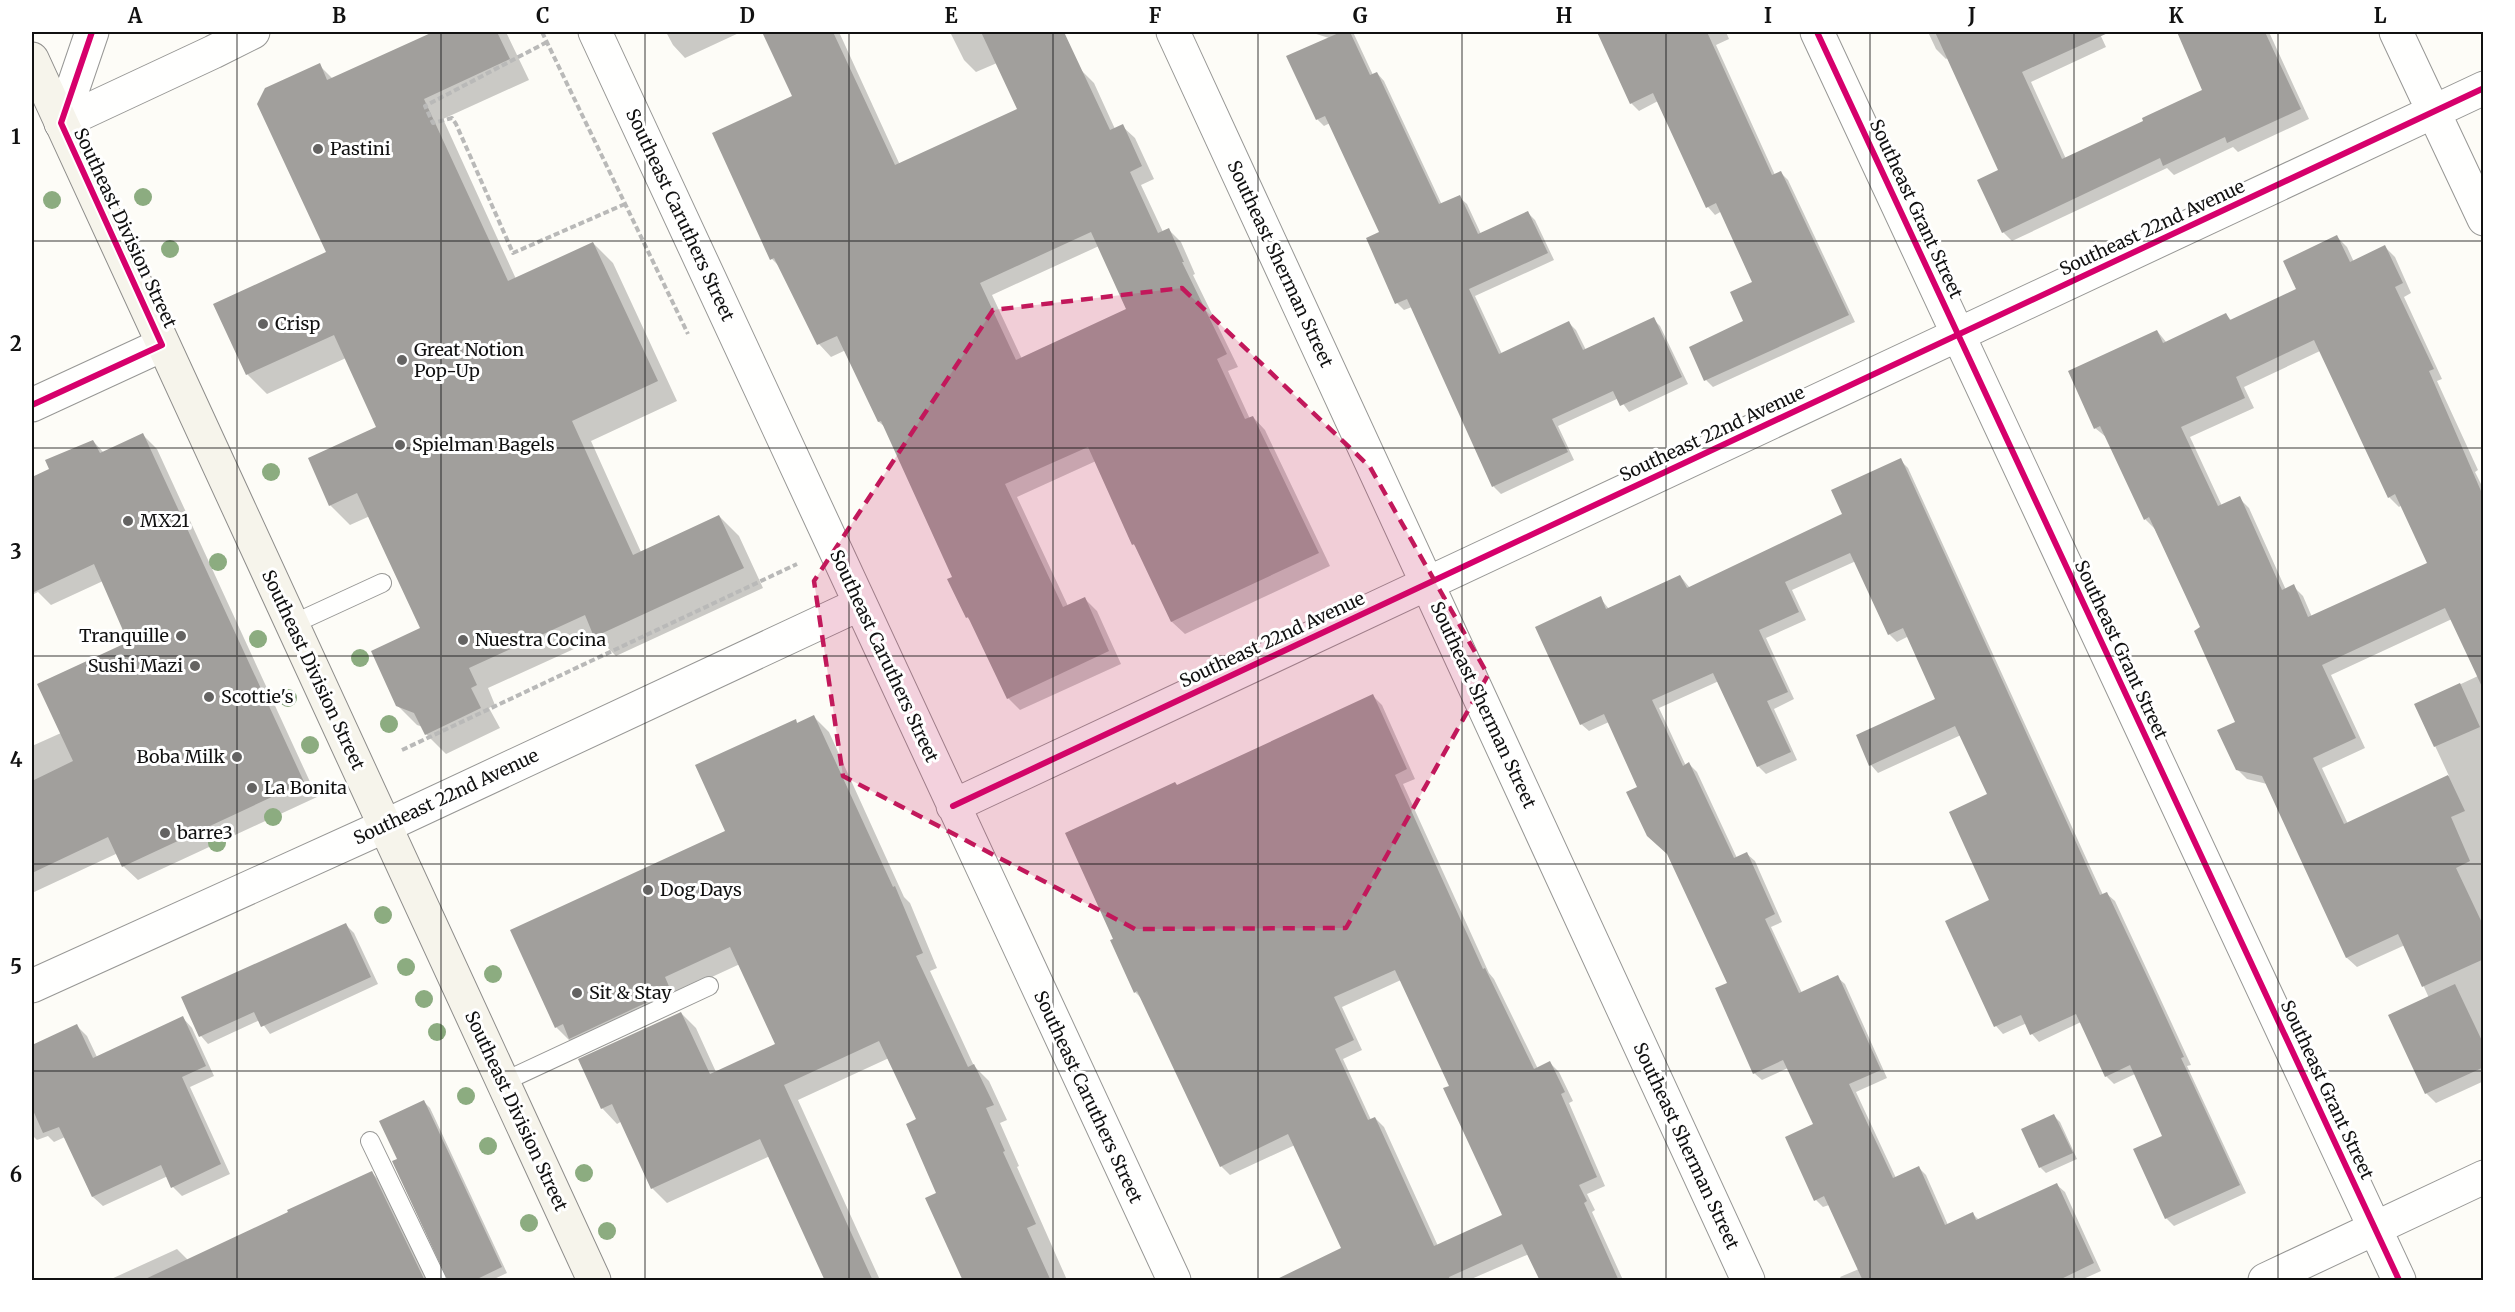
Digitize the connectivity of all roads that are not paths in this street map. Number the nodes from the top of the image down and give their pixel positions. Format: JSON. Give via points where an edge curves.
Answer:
{"nodes":[{"id":1,"x":92,"y":32,"type":"edge"},
{"id":2,"x":253,"y":32,"type":"edge"},
{"id":3,"x":595,"y":32,"type":"edge"},
{"id":4,"x":1173,"y":32,"type":"edge"},
{"id":5,"x":1817,"y":32,"type":"edge"},
{"id":6,"x":2396,"y":32,"type":"edge"},
{"id":7,"x":32,"y":59,"type":"edge"},
{"id":8,"x":2484,"y":88,"type":"edge"},
{"id":9,"x":2434,"y":111,"type":"junction"},
{"id":10,"x":61,"y":123,"type":"junction"},
{"id":11,"x":2484,"y":219,"type":"edge"},
{"id":12,"x":1958,"y":336,"type":"junction"},
{"id":13,"x":162,"y":345,"type":"junction"},
{"id":14,"x":32,"y":405,"type":"edge"},
{"id":15,"x":382,"y":583,"type":"dead end"},
{"id":16,"x":1427,"y":584,"type":"junction"},
{"id":17,"x":860,"y":604,"type":"junction"},
{"id":18,"x":293,"y":624,"type":"junction"},
{"id":19,"x":953,"y":806,"type":"junction"},
{"id":20,"x":385,"y":826,"type":"junction"},
{"id":21,"x":32,"y":986,"type":"edge"},
{"id":22,"x":709,"y":986,"type":"dead end"},
{"id":23,"x":503,"y":1082,"type":"junction"},
{"id":24,"x":370,"y":1141,"type":"dead end"},
{"id":25,"x":2484,"y":1178,"type":"edge"},
{"id":26,"x":2375,"y":1229,"type":"junction"},
{"id":27,"x":437,"y":1281,"type":"edge"},
{"id":28,"x":594,"y":1281,"type":"edge"},
{"id":29,"x":1174,"y":1281,"type":"edge"},
{"id":30,"x":1748,"y":1281,"type":"edge"},
{"id":31,"x":2265,"y":1281,"type":"edge"},
{"id":32,"x":2399,"y":1281,"type":"edge"}],
"edges":[{"from":1,"to":10,"type":"street"},
{"from":2,"to":10,"type":"street"},
{"from":3,"to":17,"type":"street","name":"Southeast Caruthers Street"},
{"from":4,"to":16,"type":"street","name":"Southeast Sherman Street"},
{"from":5,"to":12,"type":"street","name":"Southeast Grant Street"},
{"from":6,"to":9,"type":"street"},
{"from":7,"to":10,"type":"main road","name":"Southeast Division Street"},
{"from":8,"to":9,"type":"street","name":"Southeast 22nd Avenue"},
{"from":9,"to":11,"type":"street"},
{"from":9,"to":12,"type":"street","name":"Southeast 22nd Avenue"},
{"from":10,"to":13,"type":"main road","name":"Southeast Division Street"},
{"from":12,"to":16,"type":"street","name":"Southeast 22nd Avenue"},
{"from":12,"to":26,"type":"street","name":"Southeast Grant Street"},
{"from":13,"to":14,"type":"street"},
{"from":13,"to":18,"type":"main road","name":"Southeast Division Street"},
{"from":15,"to":18,"type":"lane"},
{"from":16,"to":19,"type":"street","name":"Southeast 22nd Avenue"},
{"from":16,"to":30,"type":"street","name":"Southeast Sherman Street"},
{"from":17,"to":19,"type":"street","name":"Southeast Caruthers Street"},
{"from":17,"to":20,"type":"street","name":"Southeast 22nd Avenue"},
{"from":18,"to":20,"type":"main road","name":"Southeast Division Street"},
{"from":19,"to":29,"type":"street","name":"Southeast Caruthers Street"},
{"from":20,"to":21,"type":"street","name":"Southeast 22nd Avenue"},
{"from":20,"to":23,"type":"main road","name":"Southeast Division Street"},
{"from":22,"to":23,"type":"lane"},
{"from":23,"to":28,"type":"main road","name":"Southeast Division Street"},
{"from":24,"to":27,"type":"lane"},
{"from":25,"to":26,"type":"street"},
{"from":26,"to":31,"type":"street"},
{"from":26,"to":32,"type":"street","name":"Southeast Grant Street"}]}
